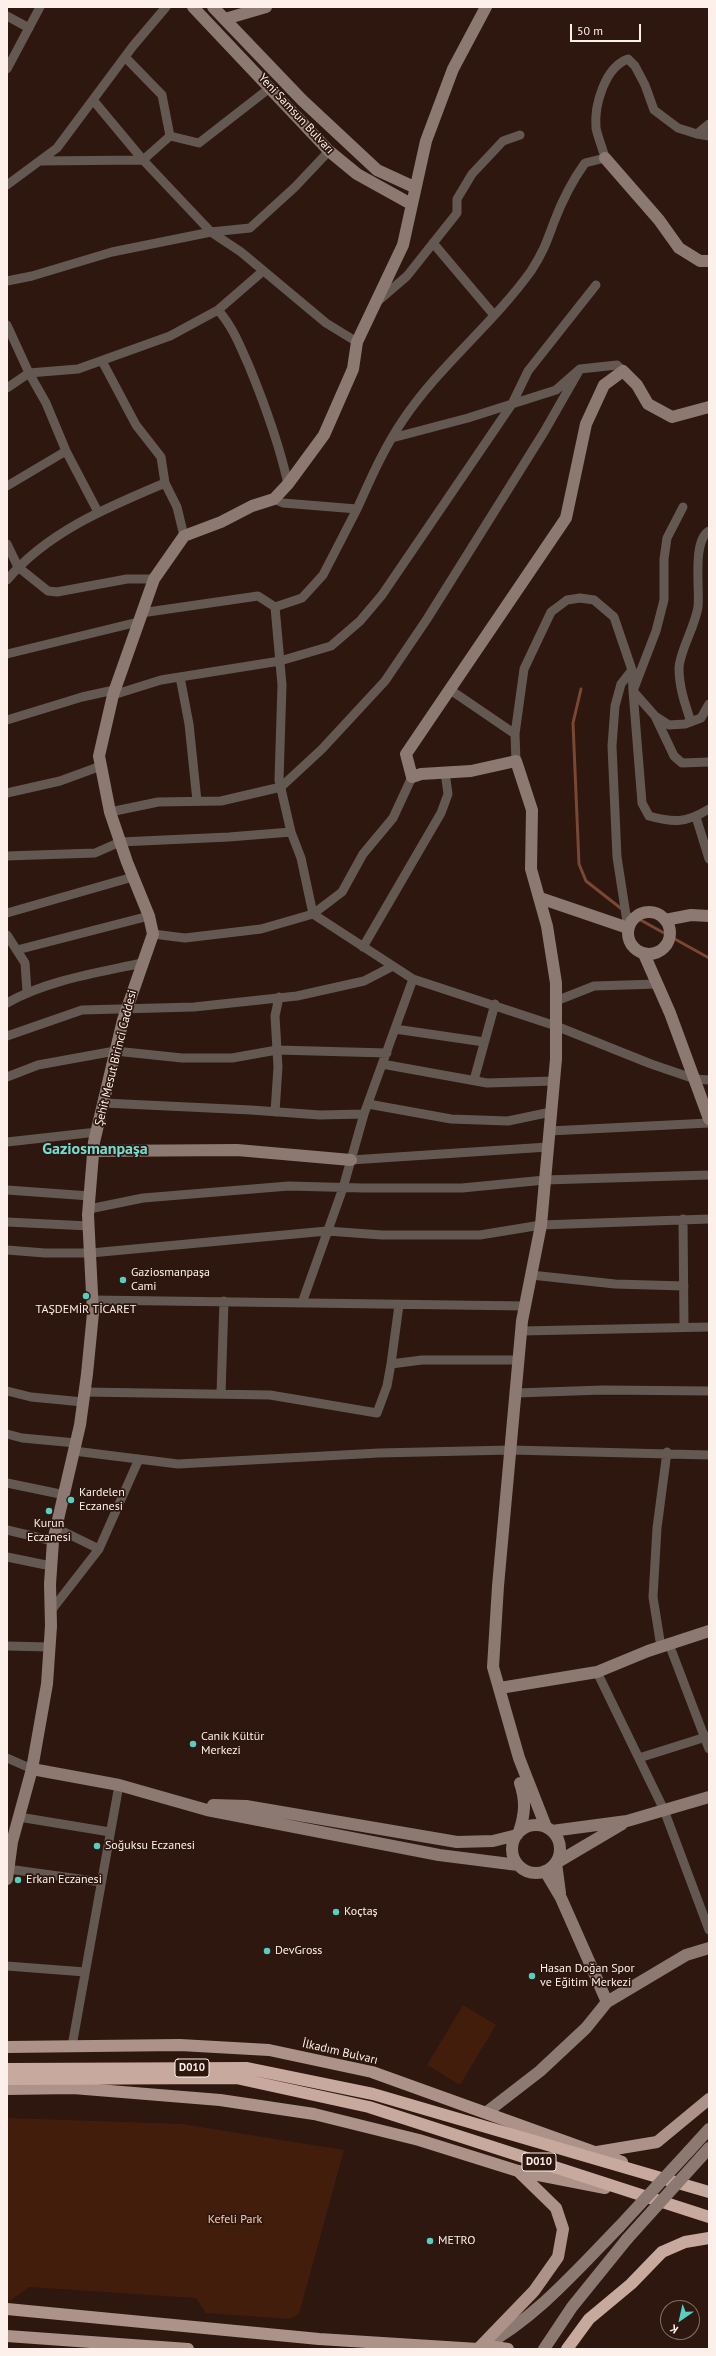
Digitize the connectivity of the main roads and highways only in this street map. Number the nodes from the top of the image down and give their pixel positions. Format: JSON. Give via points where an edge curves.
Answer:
{"nodes":[{"id":1,"x":7,"y":2047,"type":"edge"},
{"id":2,"x":7,"y":2069,"type":"edge"},
{"id":3,"x":7,"y":2079,"type":"edge"},
{"id":4,"x":7,"y":2089,"type":"edge"},
{"id":5,"x":709,"y":2099,"type":"edge"},
{"id":6,"x":597,"y":2152,"type":"junction"},
{"id":7,"x":518,"y":2171,"type":"junction"},
{"id":8,"x":650,"y":2173,"type":"junction"},
{"id":9,"x":709,"y":2192,"type":"edge"},
{"id":10,"x":638,"y":2194,"type":"junction"},
{"id":11,"x":709,"y":2217,"type":"edge"},
{"id":12,"x":709,"y":2238,"type":"edge"},
{"id":13,"x":7,"y":2309,"type":"edge"},
{"id":14,"x":7,"y":2336,"type":"edge"},
{"id":15,"x":188,"y":2349,"type":"edge"},
{"id":16,"x":478,"y":2349,"type":"edge"},
{"id":17,"x":508,"y":2349,"type":"edge"},
{"id":18,"x":567,"y":2349,"type":"edge"}],
"edges":[{"from":1,"to":6,"type":"main road","name":"İlkadım Bulvarı","via":[[180,2046],[269,2050],[372,2072]]},
{"from":2,"to":8,"type":"highway","name":"İlkadım Bulvarı","number":"D010","via":[[246,2068],[373,2094]]},
{"from":3,"to":10,"type":"highway","number":"D010","via":[[236,2078],[369,2108]]},
{"from":4,"to":7,"type":"main road","via":[[73,2088],[220,2100],[314,2114],[419,2140]]},
{"from":5,"to":6,"type":"main road","via":[[657,2142]]},
{"from":6,"to":8,"type":"main road","name":"İlkadım Bulvarı"},
{"from":7,"to":10,"type":"main road"},
{"from":7,"to":16,"type":"main road","via":[[556,2208],[563,2229],[558,2257],[534,2292]]},
{"from":8,"to":9,"type":"highway","name":"İlkadım Bulvarı","number":"D010"},
{"from":10,"to":11,"type":"highway","number":"D010"},
{"from":12,"to":18,"type":"highway","via":[[685,2242],[662,2252],[631,2284],[589,2319]]},
{"from":13,"to":16,"type":"main road","via":[[319,2340]]},
{"from":14,"to":15,"type":"main road"},
{"from":16,"to":17,"type":"main road","via":[[488,2346]]}]}
